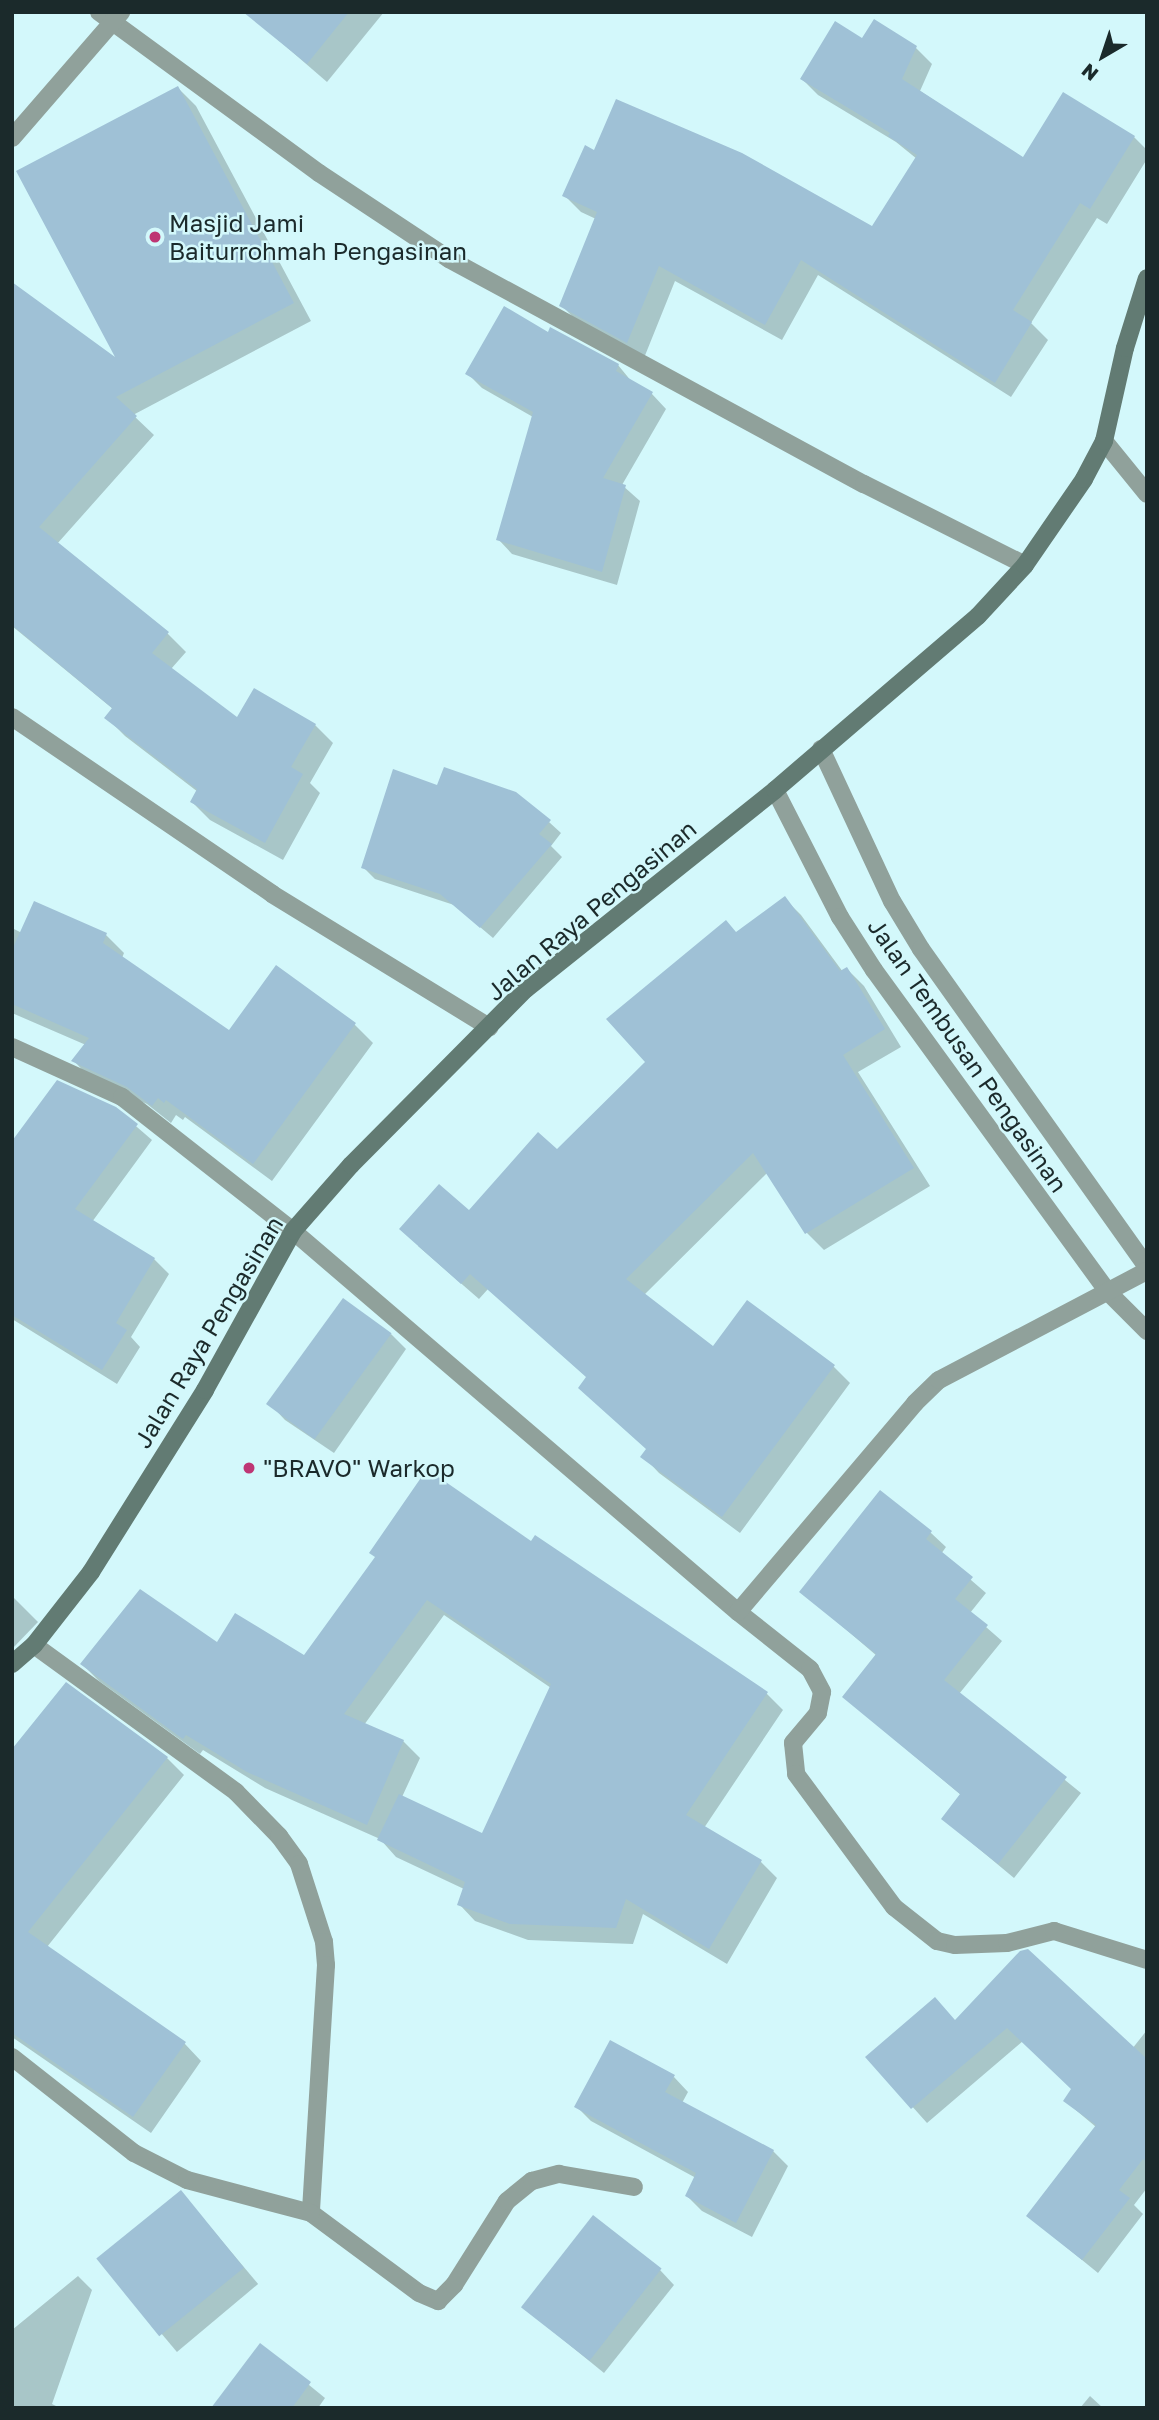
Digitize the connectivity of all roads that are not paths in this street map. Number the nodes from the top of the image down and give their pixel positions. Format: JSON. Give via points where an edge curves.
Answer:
{"nodes":[{"id":1,"x":111,"y":16,"type":"edge"},
{"id":2,"x":12,"y":138,"type":"edge"},
{"id":3,"x":1147,"y":278,"type":"edge"},
{"id":4,"x":1104,"y":441,"type":"junction"},
{"id":5,"x":1147,"y":494,"type":"edge"},
{"id":6,"x":1025,"y":565,"type":"junction"},
{"id":7,"x":12,"y":717,"type":"edge"},
{"id":8,"x":821,"y":749,"type":"junction"},
{"id":9,"x":775,"y":790,"type":"junction"},
{"id":10,"x":489,"y":1027,"type":"junction"},
{"id":11,"x":12,"y":1047,"type":"edge"},
{"id":12,"x":293,"y":1231,"type":"junction"},
{"id":13,"x":1147,"y":1269,"type":"edge"},
{"id":14,"x":1109,"y":1293,"type":"junction"},
{"id":15,"x":1147,"y":1331,"type":"edge"},
{"id":16,"x":738,"y":1612,"type":"junction"},
{"id":17,"x":34,"y":1645,"type":"junction"},
{"id":18,"x":12,"y":1664,"type":"edge"},
{"id":19,"x":1147,"y":1960,"type":"edge"},
{"id":20,"x":12,"y":2057,"type":"edge"},
{"id":21,"x":634,"y":2187,"type":"dead end"},
{"id":22,"x":311,"y":2213,"type":"junction"}],
"edges":[{"from":1,"to":2,"type":"street"},
{"from":1,"to":6,"type":"street","via":[[319,173],[449,259],[864,484]]},
{"from":3,"to":4,"type":"main road","name":"Jalan Raya Pengasinan"},
{"from":4,"to":5,"type":"street"},
{"from":4,"to":6,"type":"main road","name":"Jalan Raya Pengasinan","via":[[1084,480]]},
{"from":6,"to":8,"type":"main road","name":"Jalan Raya Pengasinan","via":[[978,616]]},
{"from":7,"to":10,"type":"street","via":[[272,894]]},
{"from":8,"to":9,"type":"main road","name":"Jalan Raya Pengasinan"},
{"from":8,"to":13,"type":"street","name":"Jalan Tembusan Pengasinan","via":[[892,901],[921,949]]},
{"from":9,"to":10,"type":"main road","name":"Jalan Raya Pengasinan","via":[[526,989]]},
{"from":9,"to":14,"type":"street","name":"Jalan Tembusan Pengasinan","via":[[840,917],[874,970]]},
{"from":10,"to":12,"type":"main road","name":"Jalan Raya Pengasinan","via":[[351,1165]]},
{"from":11,"to":12,"type":"street","via":[[122,1097]]},
{"from":12,"to":16,"type":"street"},
{"from":12,"to":17,"type":"main road","name":"Jalan Raya Pengasinan","via":[[205,1390],[91,1572]]},
{"from":13,"to":14,"type":"street"},
{"from":14,"to":15,"type":"street","name":"Jalan Tembusan Pengasinan"},
{"from":14,"to":16,"type":"street","via":[[939,1380]]},
{"from":16,"to":19,"type":"street","via":[[810,1669],[822,1692],[818,1713],[793,1743],[796,1774],[894,1907],[937,1941],[954,1945],[1007,1943],[1054,1931]]},
{"from":17,"to":18,"type":"main road","name":"Jalan Raya Pengasinan"},
{"from":17,"to":22,"type":"street","via":[[236,1792],[299,1864],[324,1942],[326,1965]]},
{"from":20,"to":22,"type":"street","via":[[134,2153],[187,2180]]},
{"from":21,"to":22,"type":"street","via":[[559,2174],[532,2181],[507,2201],[454,2285],[438,2301],[419,2293]]}]}
